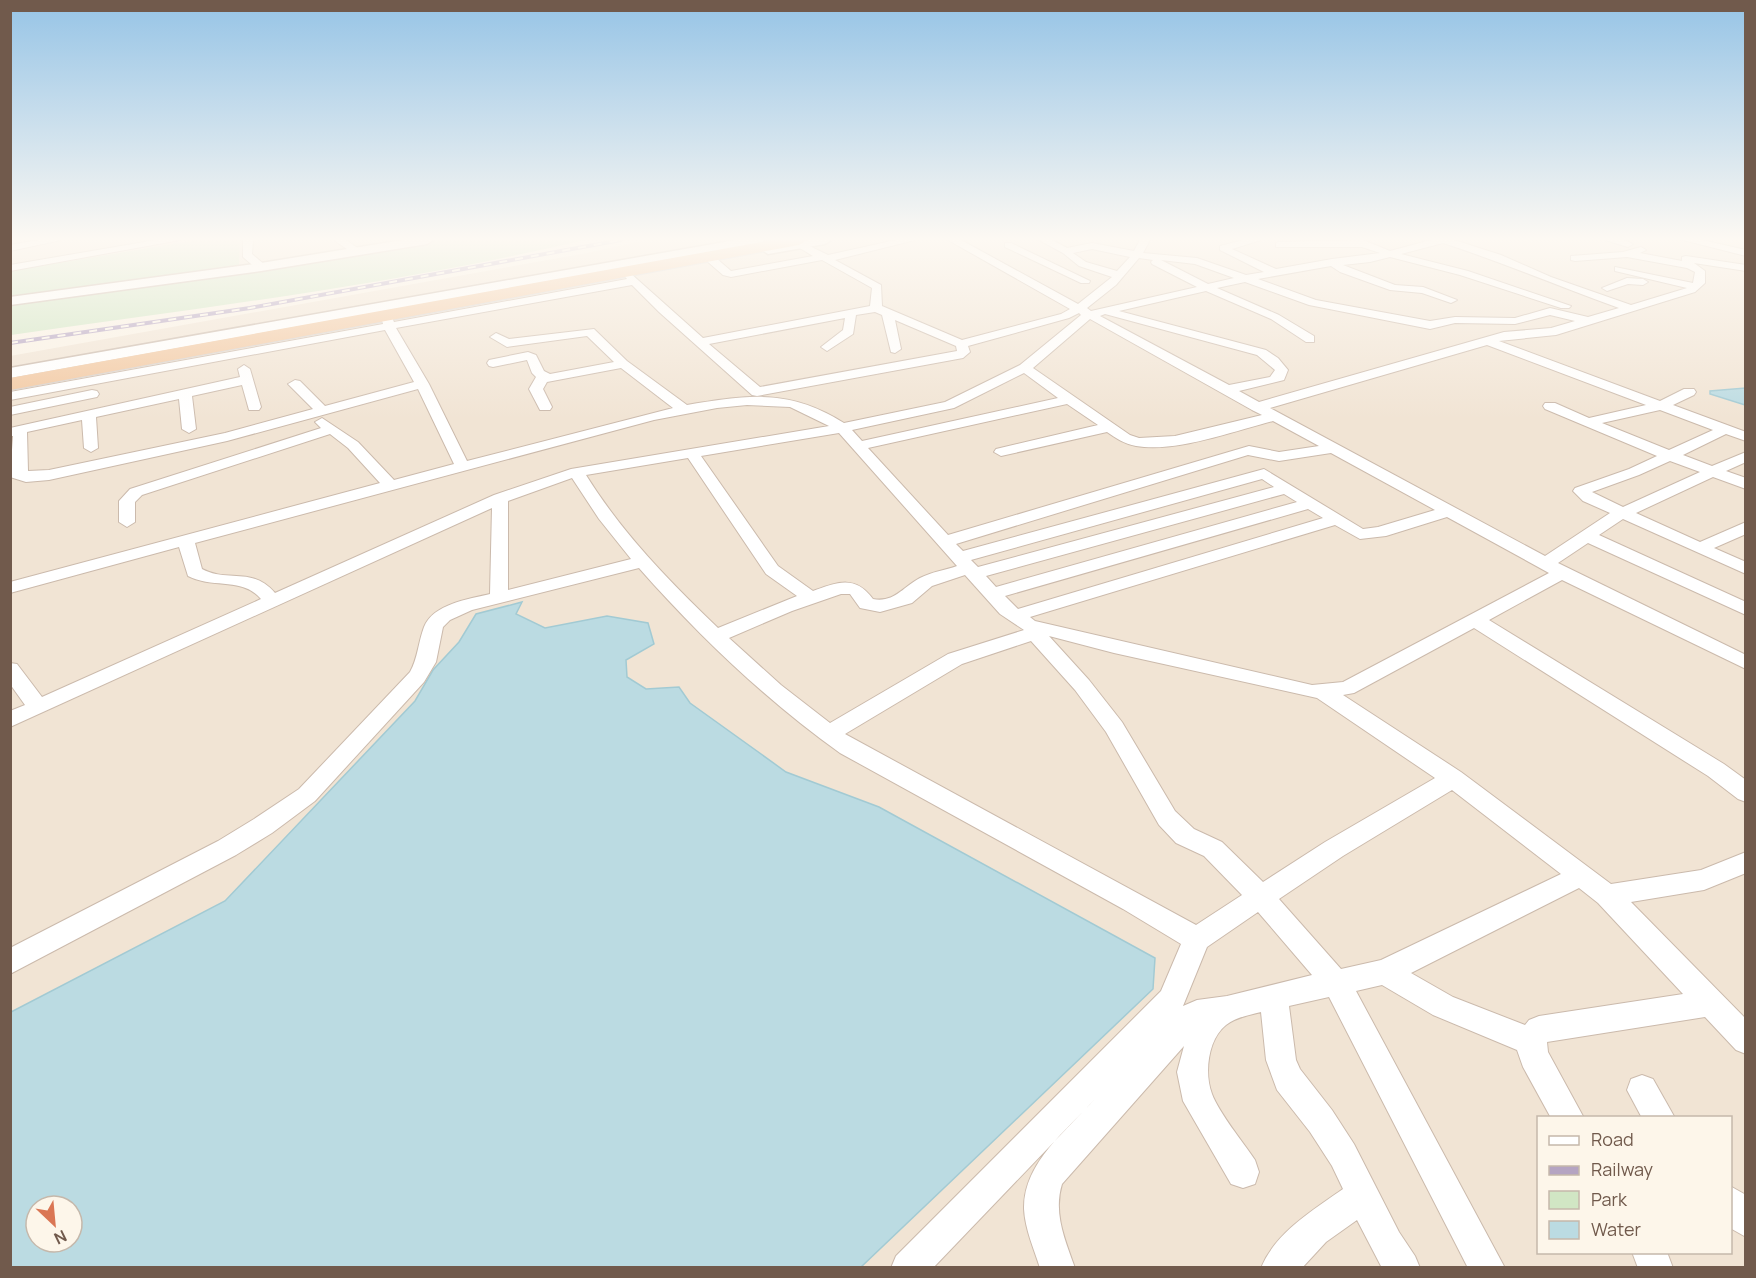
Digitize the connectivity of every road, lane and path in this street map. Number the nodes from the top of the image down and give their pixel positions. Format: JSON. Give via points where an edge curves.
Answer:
{"nodes":[{"id":1,"x":27,"y":300,"type":"edge"},
{"id":2,"x":423,"y":300,"type":"edge"},
{"id":3,"x":446,"y":300,"type":"edge"},
{"id":4,"x":481,"y":300,"type":"edge"},
{"id":5,"x":500,"y":300,"type":"edge"},
{"id":6,"x":521,"y":300,"type":"edge"},
{"id":7,"x":653,"y":300,"type":"edge"},
{"id":8,"x":879,"y":300,"type":"edge"},
{"id":9,"x":1062,"y":300,"type":"edge"},
{"id":10,"x":1095,"y":300,"type":"edge"},
{"id":11,"x":1154,"y":300,"type":"edge"},
{"id":12,"x":1236,"y":300,"type":"edge"},
{"id":13,"x":1304,"y":300,"type":"edge"},
{"id":14,"x":1544,"y":300,"type":"edge"},
{"id":15,"x":1605,"y":300,"type":"edge"},
{"id":16,"x":1641,"y":300,"type":"edge"},
{"id":17,"x":1661,"y":300,"type":"edge"},
{"id":18,"x":10,"y":302,"type":"edge"},
{"id":19,"x":1651,"y":303,"type":"junction"},
{"id":20,"x":1632,"y":309,"type":"junction"},
{"id":21,"x":881,"y":310,"type":"junction"},
{"id":22,"x":1106,"y":311,"type":"junction"},
{"id":23,"x":1084,"y":312,"type":"junction"},
{"id":24,"x":851,"y":313,"type":"junction"},
{"id":25,"x":1602,"y":318,"type":"junction"},
{"id":26,"x":1588,"y":321,"type":"junction"},
{"id":27,"x":390,"y":325,"type":"junction"},
{"id":28,"x":496,"y":337,"type":"dead end"},
{"id":29,"x":1310,"y":339,"type":"dead end"},
{"id":30,"x":513,"y":342,"type":"junction"},
{"id":31,"x":702,"y":342,"type":"junction"},
{"id":32,"x":1490,"y":342,"type":"junction"},
{"id":33,"x":961,"y":344,"type":"junction"},
{"id":34,"x":826,"y":347,"type":"dead end"},
{"id":35,"x":895,"y":349,"type":"dead end"},
{"id":36,"x":240,"y":354,"type":"junction"},
{"id":37,"x":521,"y":356,"type":"junction"},
{"id":38,"x":493,"y":363,"type":"dead end"},
{"id":39,"x":623,"y":364,"type":"junction"},
{"id":40,"x":1025,"y":368,"type":"junction"},
{"id":41,"x":10,"y":373,"type":"edge"},
{"id":42,"x":543,"y":377,"type":"junction"},
{"id":43,"x":10,"y":378,"type":"edge"},
{"id":44,"x":246,"y":380,"type":"junction"},
{"id":45,"x":10,"y":384,"type":"edge"},
{"id":46,"x":295,"y":384,"type":"dead end"},
{"id":47,"x":422,"y":384,"type":"junction"},
{"id":48,"x":10,"y":390,"type":"edge"},
{"id":49,"x":1226,"y":390,"type":"junction"},
{"id":50,"x":757,"y":392,"type":"junction"},
{"id":51,"x":1689,"y":392,"type":"dead end"},
{"id":52,"x":186,"y":394,"type":"junction"},
{"id":53,"x":10,"y":396,"type":"edge"},
{"id":54,"x":1070,"y":399,"type":"junction"},
{"id":55,"x":741,"y":402,"type":"junction"},
{"id":56,"x":1662,"y":405,"type":"junction"},
{"id":57,"x":1550,"y":406,"type":"dead end"},
{"id":58,"x":254,"y":407,"type":"dead end"},
{"id":59,"x":545,"y":407,"type":"dead end"},
{"id":60,"x":1257,"y":407,"type":"junction"},
{"id":61,"x":685,"y":410,"type":"junction"},
{"id":62,"x":10,"y":411,"type":"edge"},
{"id":63,"x":316,"y":412,"type":"junction"},
{"id":64,"x":920,"y":412,"type":"junction"},
{"id":65,"x":88,"y":415,"type":"junction"},
{"id":66,"x":1274,"y":416,"type":"junction"},
{"id":67,"x":1588,"y":422,"type":"junction"},
{"id":68,"x":842,"y":428,"type":"junction"},
{"id":69,"x":938,"y":428,"type":"junction"},
{"id":70,"x":1109,"y":428,"type":"junction"},
{"id":71,"x":189,"y":429,"type":"dead end"},
{"id":72,"x":332,"y":429,"type":"junction"},
{"id":73,"x":1220,"y":429,"type":"junction"},
{"id":74,"x":1724,"y":430,"type":"junction"},
{"id":75,"x":15,"y":431,"type":"edge"},
{"id":76,"x":1746,"y":437,"type":"edge"},
{"id":77,"x":858,"y":446,"type":"junction"},
{"id":78,"x":91,"y":448,"type":"dead end"},
{"id":79,"x":1332,"y":448,"type":"junction"},
{"id":80,"x":1249,"y":450,"type":"junction"},
{"id":81,"x":1001,"y":452,"type":"dead end"},
{"id":82,"x":692,"y":453,"type":"junction"},
{"id":83,"x":1669,"y":455,"type":"junction"},
{"id":84,"x":1746,"y":456,"type":"edge"},
{"id":85,"x":462,"y":466,"type":"junction"},
{"id":86,"x":1712,"y":471,"type":"junction"},
{"id":87,"x":15,"y":472,"type":"edge"},
{"id":88,"x":576,"y":472,"type":"junction"},
{"id":89,"x":1746,"y":484,"type":"edge"},
{"id":90,"x":390,"y":485,"type":"junction"},
{"id":91,"x":1287,"y":488,"type":"junction"},
{"id":92,"x":500,"y":498,"type":"junction"},
{"id":93,"x":1311,"y":503,"type":"junction"},
{"id":94,"x":1448,"y":512,"type":"junction"},
{"id":95,"x":1625,"y":514,"type":"junction"},
{"id":96,"x":1335,"y":519,"type":"junction"},
{"id":97,"x":128,"y":522,"type":"dead end"},
{"id":98,"x":1148,"y":526,"type":"junction"},
{"id":99,"x":1745,"y":528,"type":"edge"},
{"id":100,"x":1587,"y":536,"type":"junction"},
{"id":101,"x":186,"y":540,"type":"junction"},
{"id":102,"x":944,"y":542,"type":"junction"},
{"id":103,"x":1168,"y":544,"type":"junction"},
{"id":104,"x":1699,"y":549,"type":"junction"},
{"id":105,"x":641,"y":562,"type":"junction"},
{"id":106,"x":1189,"y":563,"type":"junction"},
{"id":107,"x":1545,"y":564,"type":"junction"},
{"id":108,"x":967,"y":567,"type":"junction"},
{"id":109,"x":1746,"y":569,"type":"edge"},
{"id":110,"x":1562,"y":573,"type":"junction"},
{"id":111,"x":10,"y":588,"type":"edge"},
{"id":112,"x":993,"y":594,"type":"junction"},
{"id":113,"x":499,"y":598,"type":"junction"},
{"id":114,"x":811,"y":598,"type":"junction"},
{"id":115,"x":272,"y":600,"type":"junction"},
{"id":116,"x":1746,"y":609,"type":"edge"},
{"id":117,"x":1475,"y":620,"type":"junction"},
{"id":118,"x":1031,"y":626,"type":"junction"},
{"id":119,"x":716,"y":636,"type":"junction"},
{"id":120,"x":1746,"y":663,"type":"edge"},
{"id":121,"x":10,"y":669,"type":"edge"},
{"id":122,"x":1321,"y":691,"type":"junction"},
{"id":123,"x":37,"y":706,"type":"junction"},
{"id":124,"x":10,"y":720,"type":"edge"},
{"id":125,"x":829,"y":734,"type":"junction"},
{"id":126,"x":1453,"y":778,"type":"junction"},
{"id":127,"x":1746,"y":793,"type":"edge"},
{"id":128,"x":1746,"y":862,"type":"edge"},
{"id":129,"x":1582,"y":875,"type":"junction"},
{"id":130,"x":1607,"y":895,"type":"junction"},
{"id":131,"x":1261,"y":897,"type":"junction"},
{"id":132,"x":1196,"y":939,"type":"junction"},
{"id":133,"x":10,"y":962,"type":"edge"},
{"id":134,"x":1385,"y":972,"type":"junction"},
{"id":135,"x":1337,"y":984,"type":"junction"},
{"id":136,"x":1274,"y":997,"type":"junction"},
{"id":137,"x":1708,"y":1003,"type":"junction"},
{"id":138,"x":1227,"y":1009,"type":"junction"},
{"id":139,"x":1746,"y":1040,"type":"edge"},
{"id":140,"x":1530,"y":1041,"type":"junction"},
{"id":141,"x":1642,"y":1090,"type":"dead end"},
{"id":142,"x":1568,"y":1116,"type":"edge"},
{"id":143,"x":1659,"y":1116,"type":"edge"},
{"id":144,"x":1243,"y":1172,"type":"dead end"},
{"id":145,"x":1363,"y":1195,"type":"junction"},
{"id":146,"x":1732,"y":1204,"type":"edge"},
{"id":147,"x":1746,"y":1220,"type":"edge"},
{"id":148,"x":1650,"y":1254,"type":"edge"},
{"id":149,"x":908,"y":1268,"type":"edge"},
{"id":150,"x":1058,"y":1268,"type":"edge"},
{"id":151,"x":1278,"y":1268,"type":"edge"},
{"id":152,"x":1403,"y":1268,"type":"edge"},
{"id":153,"x":1488,"y":1268,"type":"edge"},
{"id":154,"x":1656,"y":1268,"type":"edge"}],
"edges":[{"from":1,"to":18,"type":"street"},
{"from":2,"to":41,"type":"street"},
{"from":3,"to":43,"type":"highway"},
{"from":4,"to":45,"type":"highway"},
{"from":5,"to":27,"type":"street"},
{"from":6,"to":27,"type":"street"},
{"from":7,"to":31,"type":"street"},
{"from":8,"to":21,"type":"street"},
{"from":9,"to":23,"type":"street"},
{"from":10,"to":23,"type":"street"},
{"from":11,"to":22,"type":"street"},
{"from":12,"to":29,"type":"street"},
{"from":13,"to":26,"type":"street","via":[[1430,325],[1455,320],[1515,321],[1550,310]]},
{"from":14,"to":25,"type":"street"},
{"from":15,"to":20,"type":"street"},
{"from":16,"to":19,"type":"street"},
{"from":17,"to":19,"type":"street"},
{"from":19,"to":20,"type":"street"},
{"from":20,"to":25,"type":"street"},
{"from":21,"to":24,"type":"street"},
{"from":21,"to":33,"type":"street"},
{"from":21,"to":35,"type":"street"},
{"from":22,"to":23,"type":"street"},
{"from":22,"to":49,"type":"street","via":[[1244,350],[1261,351],[1282,370],[1274,380]]},
{"from":23,"to":33,"type":"street"},
{"from":23,"to":40,"type":"street"},
{"from":23,"to":49,"type":"street"},
{"from":24,"to":31,"type":"street"},
{"from":24,"to":34,"type":"street","via":[[849,331]]},
{"from":25,"to":26,"type":"street"},
{"from":26,"to":32,"type":"street","via":[[1552,332],[1514,334]]},
{"from":27,"to":36,"type":"street"},
{"from":27,"to":47,"type":"street"},
{"from":28,"to":30,"type":"street","via":[[503,343]]},
{"from":30,"to":37,"type":"street"},
{"from":30,"to":39,"type":"street","via":[[590,332]]},
{"from":31,"to":50,"type":"street"},
{"from":32,"to":56,"type":"street"},
{"from":32,"to":60,"type":"street"},
{"from":33,"to":50,"type":"street","via":[[964,352],[959,355]]},
{"from":36,"to":44,"type":"street"},
{"from":36,"to":48,"type":"street"},
{"from":36,"to":53,"type":"street"},
{"from":36,"to":62,"type":"street"},
{"from":37,"to":38,"type":"street"},
{"from":37,"to":42,"type":"street","via":[[532,358]]},
{"from":39,"to":42,"type":"street"},
{"from":39,"to":61,"type":"street"},
{"from":40,"to":54,"type":"street"},
{"from":40,"to":64,"type":"street","via":[[956,403]]},
{"from":42,"to":59,"type":"street","via":[[536,389]]},
{"from":44,"to":52,"type":"street"},
{"from":44,"to":58,"type":"street"},
{"from":46,"to":63,"type":"street"},
{"from":47,"to":63,"type":"street"},
{"from":47,"to":85,"type":"street"},
{"from":49,"to":60,"type":"street"},
{"from":50,"to":55,"type":"street"},
{"from":51,"to":56,"type":"street"},
{"from":52,"to":65,"type":"street","via":[[169,392]]},
{"from":52,"to":71,"type":"street"},
{"from":54,"to":69,"type":"street"},
{"from":54,"to":70,"type":"street"},
{"from":55,"to":61,"type":"street"},
{"from":55,"to":68,"type":"street","via":[[793,403]]},
{"from":56,"to":67,"type":"street"},
{"from":56,"to":74,"type":"street"},
{"from":57,"to":67,"type":"street"},
{"from":60,"to":66,"type":"street"},
{"from":61,"to":85,"type":"street"},
{"from":63,"to":72,"type":"street"},
{"from":63,"to":87,"type":"street","via":[[227,437],[49,475],[26,477]]},
{"from":64,"to":68,"type":"street"},
{"from":64,"to":69,"type":"street"},
{"from":65,"to":75,"type":"street"},
{"from":65,"to":78,"type":"street"},
{"from":66,"to":73,"type":"street"},
{"from":66,"to":79,"type":"street"},
{"from":67,"to":83,"type":"street"},
{"from":68,"to":77,"type":"street"},
{"from":68,"to":82,"type":"street"},
{"from":69,"to":77,"type":"street"},
{"from":70,"to":73,"type":"street","via":[[1140,444]]},
{"from":70,"to":81,"type":"street"},
{"from":72,"to":90,"type":"street","via":[[353,445]]},
{"from":72,"to":97,"type":"street","via":[[136,492],[127,501]]},
{"from":73,"to":80,"type":"street"},
{"from":74,"to":76,"type":"street"},
{"from":74,"to":83,"type":"street"},
{"from":75,"to":87,"type":"street"},
{"from":77,"to":102,"type":"street"},
{"from":79,"to":80,"type":"street","via":[[1284,458],[1262,457]]},
{"from":79,"to":94,"type":"street"},
{"from":80,"to":102,"type":"street"},
{"from":82,"to":88,"type":"street"},
{"from":82,"to":114,"type":"street","via":[[772,570]]},
{"from":83,"to":86,"type":"street"},
{"from":83,"to":95,"type":"street","via":[[1581,491]]},
{"from":84,"to":86,"type":"street"},
{"from":85,"to":90,"type":"street"},
{"from":86,"to":89,"type":"street"},
{"from":86,"to":95,"type":"street"},
{"from":88,"to":92,"type":"street"},
{"from":88,"to":105,"type":"street","via":[[599,510]]},
{"from":90,"to":101,"type":"street"},
{"from":91,"to":93,"type":"street"},
{"from":91,"to":98,"type":"street"},
{"from":91,"to":108,"type":"street","via":[[1271,476],[1259,474]]},
{"from":92,"to":113,"type":"street"},
{"from":92,"to":115,"type":"street"},
{"from":93,"to":96,"type":"street"},
{"from":93,"to":103,"type":"street"},
{"from":94,"to":96,"type":"street","via":[[1369,534],[1360,534]]},
{"from":94,"to":107,"type":"street"},
{"from":95,"to":100,"type":"street"},
{"from":95,"to":104,"type":"street"},
{"from":96,"to":106,"type":"street"},
{"from":98,"to":103,"type":"street"},
{"from":98,"to":108,"type":"street"},
{"from":99,"to":104,"type":"street"},
{"from":100,"to":107,"type":"street"},
{"from":100,"to":116,"type":"street"},
{"from":101,"to":111,"type":"street"},
{"from":101,"to":115,"type":"street","via":[[194,572],[201,577],[254,583]]},
{"from":102,"to":108,"type":"street"},
{"from":103,"to":106,"type":"street"},
{"from":103,"to":112,"type":"street"},
{"from":104,"to":109,"type":"street"},
{"from":105,"to":113,"type":"street"},
{"from":105,"to":119,"type":"street"},
{"from":106,"to":118,"type":"street"},
{"from":107,"to":110,"type":"street"},
{"from":108,"to":112,"type":"street"},
{"from":108,"to":114,"type":"street","via":[[932,580],[905,599],[880,606],[867,604],[852,588]]},
{"from":110,"to":117,"type":"street"},
{"from":110,"to":120,"type":"street"},
{"from":112,"to":118,"type":"street"},
{"from":113,"to":133,"type":"street","via":[[443,616],[434,626],[426,662],[417,677],[307,795],[227,848]]},
{"from":114,"to":119,"type":"street"},
{"from":115,"to":123,"type":"street"},
{"from":117,"to":122,"type":"street","via":[[1347,688]]},
{"from":117,"to":127,"type":"street","via":[[1716,770]]},
{"from":118,"to":122,"type":"street","via":[[1300,690]]},
{"from":118,"to":125,"type":"street","via":[[955,660]]},
{"from":118,"to":131,"type":"street","via":[[1114,726],[1167,818],[1185,836],[1213,849]]},
{"from":119,"to":125,"type":"street","via":[[770,688]]},
{"from":121,"to":123,"type":"street"},
{"from":122,"to":126,"type":"street"},
{"from":123,"to":124,"type":"street"},
{"from":125,"to":132,"type":"street"},
{"from":126,"to":129,"type":"street"},
{"from":126,"to":131,"type":"street"},
{"from":128,"to":130,"type":"street","via":[[1704,880]]},
{"from":129,"to":130,"type":"street"},
{"from":129,"to":134,"type":"street"},
{"from":130,"to":137,"type":"street"},
{"from":131,"to":132,"type":"street"},
{"from":131,"to":135,"type":"street"},
{"from":132,"to":149,"type":"street","via":[[1172,1000]]},
{"from":134,"to":135,"type":"street"},
{"from":134,"to":140,"type":"street","via":[[1443,1006]]},
{"from":135,"to":136,"type":"street"},
{"from":135,"to":153,"type":"street"},
{"from":136,"to":138,"type":"street"},
{"from":136,"to":145,"type":"street","via":[[1281,1060],[1288,1079],[1332,1138]]},
{"from":137,"to":139,"type":"street"},
{"from":137,"to":140,"type":"street","via":[[1539,1030]]},
{"from":138,"to":144,"type":"street","via":[[1215,1016],[1201,1035],[1192,1072],[1197,1101]]},
{"from":138,"to":150,"type":"street","via":[[1197,1013],[1186,1022],[1050,1172],[1039,1204]]},
{"from":140,"to":142,"type":"street","via":[[1534,1057]]},
{"from":141,"to":143,"type":"street"},
{"from":145,"to":151,"type":"street","via":[[1314,1230]]},
{"from":145,"to":152,"type":"street"},
{"from":146,"to":147,"type":"street"},
{"from":148,"to":154,"type":"street"}]}
